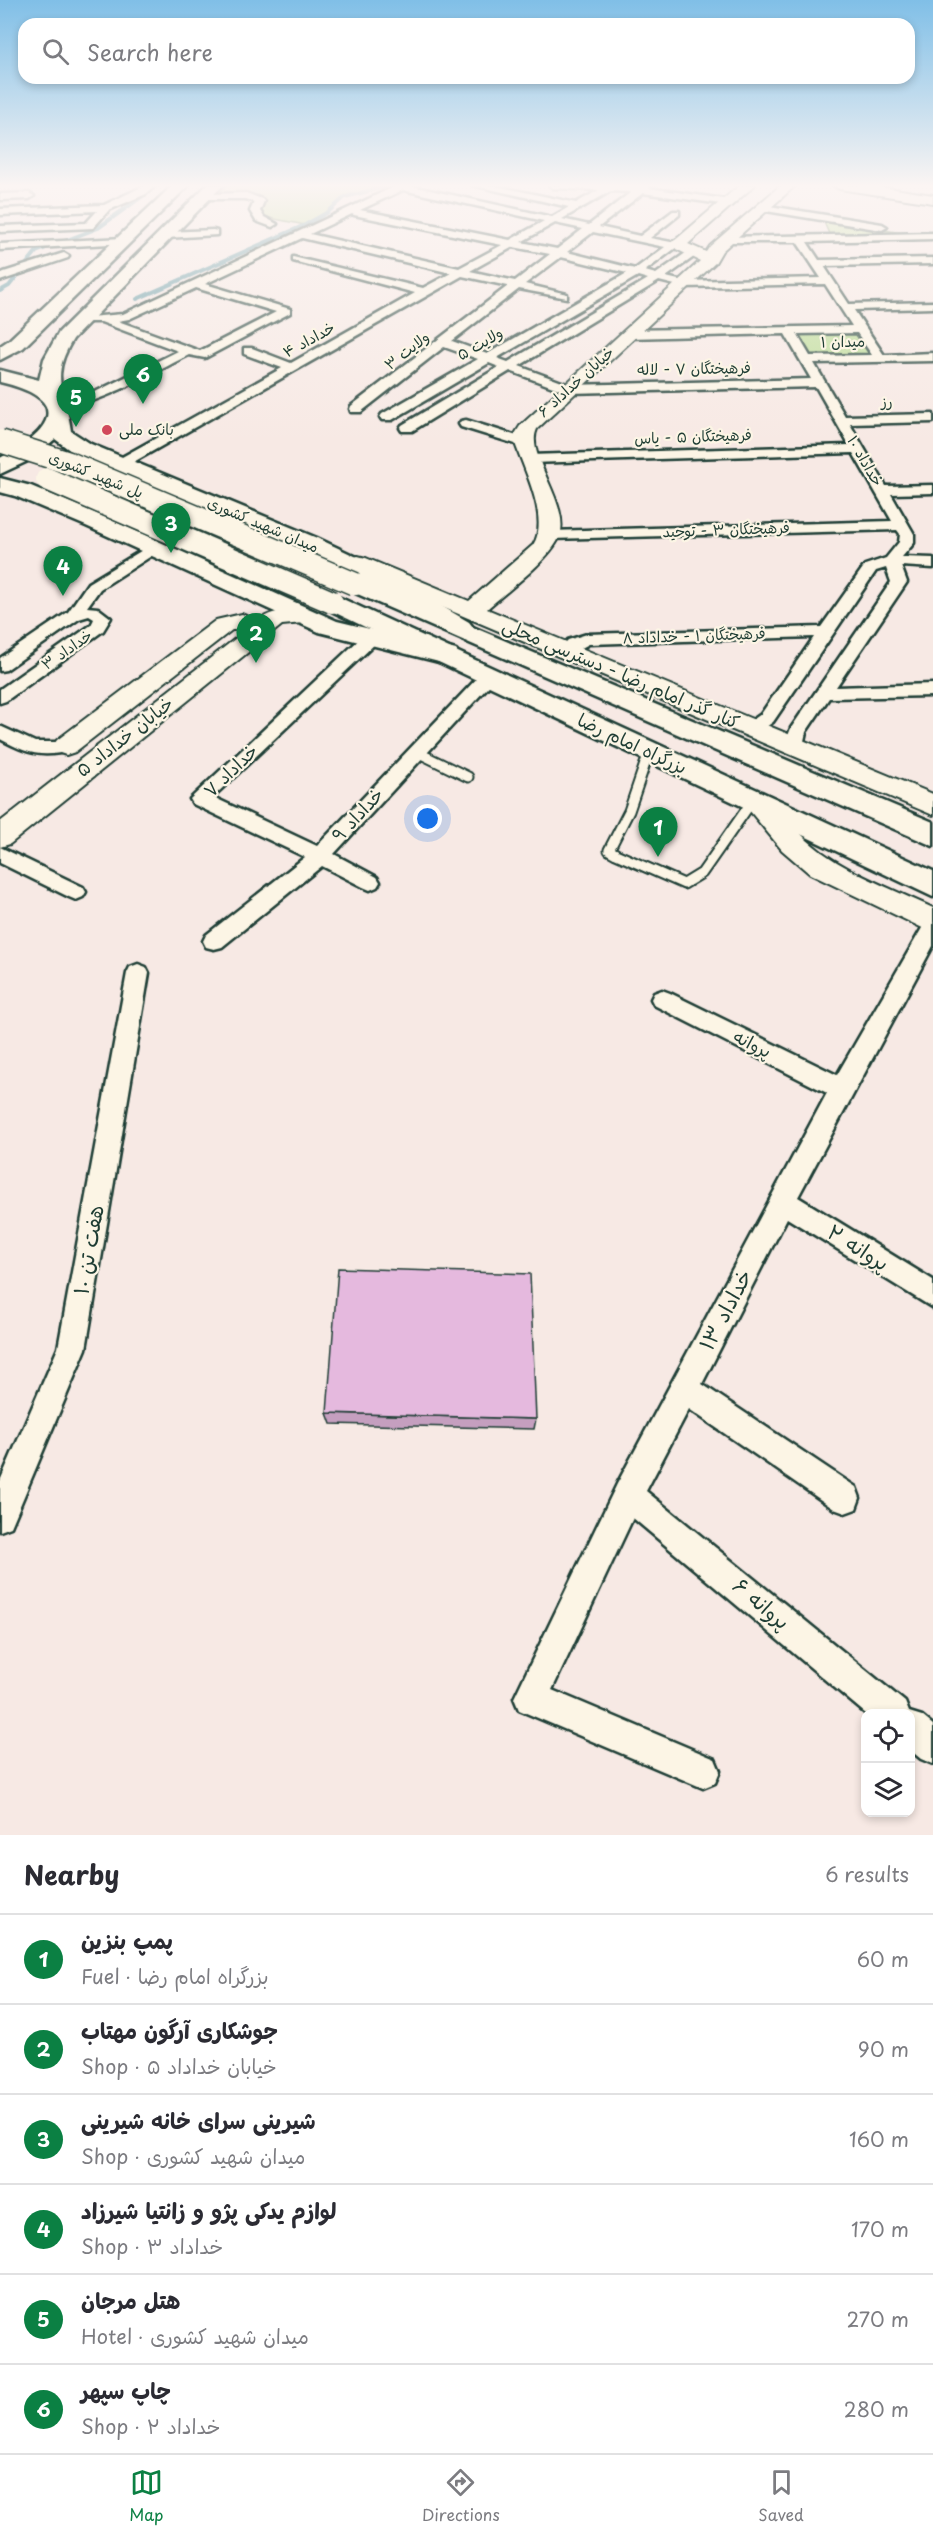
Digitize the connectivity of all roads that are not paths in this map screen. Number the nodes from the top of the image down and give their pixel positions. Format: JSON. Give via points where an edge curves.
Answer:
{"nodes":[{"id":1,"x":93,"y":271,"type":"edge"},
{"id":2,"x":131,"y":271,"type":"edge"},
{"id":3,"x":223,"y":271,"type":"edge"},
{"id":4,"x":342,"y":271,"type":"edge"},
{"id":5,"x":449,"y":271,"type":"edge"},
{"id":6,"x":463,"y":271,"type":"edge"},
{"id":7,"x":536,"y":271,"type":"edge"},
{"id":8,"x":631,"y":271,"type":"edge"},
{"id":9,"x":672,"y":271,"type":"edge"},
{"id":10,"x":695,"y":271,"type":"edge"},
{"id":11,"x":821,"y":271,"type":"edge"},
{"id":12,"x":637,"y":272,"type":"junction"},
{"id":13,"x":459,"y":273,"type":"junction"},
{"id":14,"x":657,"y":278,"type":"junction"},
{"id":15,"x":828,"y":281,"type":"junction"},
{"id":16,"x":194,"y":284,"type":"junction"},
{"id":17,"x":683,"y":284,"type":"junction"},
{"id":18,"x":517,"y":285,"type":"junction"},
{"id":19,"x":424,"y":292,"type":"junction"},
{"id":20,"x":563,"y":296,"type":"dead end"},
{"id":21,"x":933,"y":305,"type":"edge"},
{"id":22,"x":846,"y":307,"type":"junction"},
{"id":23,"x":82,"y":320,"type":"junction"},
{"id":24,"x":104,"y":320,"type":"junction"},
{"id":25,"x":860,"y":329,"type":"junction"},
{"id":26,"x":789,"y":330,"type":"junction"},
{"id":27,"x":629,"y":334,"type":"junction"},
{"id":28,"x":66,"y":336,"type":"junction"},
{"id":29,"x":443,"y":342,"type":"junction"},
{"id":30,"x":188,"y":351,"type":"junction"},
{"id":31,"x":248,"y":351,"type":"dead end"},
{"id":32,"x":0,"y":354,"type":"edge"},
{"id":33,"x":933,"y":357,"type":"edge"},
{"id":34,"x":489,"y":358,"type":"junction"},
{"id":35,"x":880,"y":358,"type":"junction"},
{"id":36,"x":806,"y":360,"type":"junction"},
{"id":37,"x":0,"y":365,"type":"edge"},
{"id":38,"x":512,"y":366,"type":"junction"},
{"id":39,"x":291,"y":367,"type":"junction"},
{"id":40,"x":0,"y":376,"type":"edge"},
{"id":41,"x":819,"y":383,"type":"junction"},
{"id":42,"x":568,"y":388,"type":"junction"},
{"id":43,"x":56,"y":406,"type":"junction"},
{"id":44,"x":356,"y":409,"type":"dead end"},
{"id":45,"x":387,"y":417,"type":"dead end"},
{"id":46,"x":933,"y":418,"type":"edge"},
{"id":47,"x":841,"y":420,"type":"junction"},
{"id":48,"x":466,"y":424,"type":"dead end"},
{"id":49,"x":407,"y":428,"type":"dead end"},
{"id":50,"x":0,"y":441,"type":"edge"},
{"id":51,"x":858,"y":449,"type":"junction"},
{"id":52,"x":527,"y":451,"type":"junction"},
{"id":53,"x":90,"y":453,"type":"junction"},
{"id":54,"x":0,"y":465,"type":"edge"},
{"id":55,"x":118,"y":465,"type":"junction"},
{"id":56,"x":0,"y":485,"type":"edge"},
{"id":57,"x":933,"y":489,"type":"edge"},
{"id":58,"x":882,"y":490,"type":"junction"},
{"id":59,"x":32,"y":495,"type":"junction"},
{"id":60,"x":903,"y":525,"type":"junction"},
{"id":61,"x":550,"y":535,"type":"junction"},
{"id":62,"x":309,"y":543,"type":"joint"},
{"id":63,"x":154,"y":548,"type":"junction"},
{"id":64,"x":891,"y":561,"type":"junction"},
{"id":65,"x":933,"y":563,"type":"edge"},
{"id":66,"x":355,"y":584,"type":"joint"},
{"id":67,"x":332,"y":602,"type":"joint"},
{"id":68,"x":74,"y":615,"type":"junction"},
{"id":69,"x":306,"y":617,"type":"junction"},
{"id":70,"x":473,"y":623,"type":"junction"},
{"id":71,"x":826,"y":632,"type":"junction"},
{"id":72,"x":250,"y":638,"type":"junction"},
{"id":73,"x":371,"y":638,"type":"junction"},
{"id":74,"x":566,"y":651,"type":"junction"},
{"id":75,"x":447,"y":656,"type":"junction"},
{"id":76,"x":0,"y":666,"type":"edge"},
{"id":77,"x":489,"y":676,"type":"junction"},
{"id":78,"x":933,"y":690,"type":"edge"},
{"id":79,"x":824,"y":693,"type":"junction"},
{"id":80,"x":611,"y":695,"type":"junction"},
{"id":81,"x":0,"y":697,"type":"edge"},
{"id":82,"x":744,"y":726,"type":"junction"},
{"id":83,"x":0,"y":732,"type":"edge"},
{"id":84,"x":66,"y":746,"type":"junction"},
{"id":85,"x":800,"y":749,"type":"junction"},
{"id":86,"x":417,"y":752,"type":"junction"},
{"id":87,"x":649,"y":752,"type":"junction"},
{"id":88,"x":98,"y":759,"type":"junction"},
{"id":89,"x":468,"y":777,"type":"dead end"},
{"id":90,"x":756,"y":802,"type":"junction"},
{"id":91,"x":933,"y":805,"type":"edge"},
{"id":92,"x":933,"y":813,"type":"edge"},
{"id":93,"x":933,"y":835,"type":"edge"},
{"id":94,"x":0,"y":837,"type":"edge"},
{"id":95,"x":0,"y":854,"type":"edge"},
{"id":96,"x":320,"y":856,"type":"junction"},
{"id":97,"x":370,"y":882,"type":"dead end"},
{"id":98,"x":933,"y":885,"type":"edge"},
{"id":99,"x":76,"y":892,"type":"dead end"},
{"id":100,"x":933,"y":921,"type":"edge"},
{"id":101,"x":933,"y":927,"type":"edge"},
{"id":102,"x":214,"y":941,"type":"dead end"},
{"id":103,"x":138,"y":973,"type":"dead end"},
{"id":104,"x":662,"y":999,"type":"dead end"},
{"id":105,"x":842,"y":1089,"type":"junction"},
{"id":106,"x":783,"y":1201,"type":"junction"},
{"id":107,"x":933,"y":1295,"type":"edge"},
{"id":108,"x":684,"y":1389,"type":"junction"},
{"id":109,"x":628,"y":1495,"type":"junction"},
{"id":110,"x":845,"y":1498,"type":"dead end"},
{"id":111,"x":0,"y":1516,"type":"edge"},
{"id":112,"x":888,"y":1709,"type":"edge"},
{"id":113,"x":915,"y":1732,"type":"edge"},
{"id":114,"x":933,"y":1747,"type":"edge"},
{"id":115,"x":703,"y":1771,"type":"dead end"}],
"edges":[{"from":1,"to":32,"type":"main road","via":[[16,344]]},
{"from":2,"to":23,"type":"main road"},
{"from":3,"to":16,"type":"street"},
{"from":4,"to":19,"type":"street"},
{"from":5,"to":13,"type":"street"},
{"from":6,"to":13,"type":"street","name":"خداداد ۴"},
{"from":7,"to":18,"type":"street","name":"ولایت ۳"},
{"from":8,"to":12,"type":"street"},
{"from":9,"to":14,"type":"street","name":"ولایت ۵"},
{"from":10,"to":17,"type":"main road","name":"خیابان خداداد ۶"},
{"from":11,"to":15,"type":"street"},
{"from":12,"to":14,"type":"street"},
{"from":12,"to":34,"type":"street","name":"ولایت ۵"},
{"from":13,"to":18,"type":"street"},
{"from":13,"to":19,"type":"street","name":"خداداد ۴"},
{"from":14,"to":17,"type":"street"},
{"from":14,"to":38,"type":"street","name":"ولایت ۵"},
{"from":15,"to":17,"type":"street"},
{"from":15,"to":22,"type":"street"},
{"from":16,"to":24,"type":"street","via":[[125,317]]},
{"from":16,"to":30,"type":"street","via":[[286,311],[201,355]]},
{"from":17,"to":27,"type":"main road","name":"خیابان خداداد ۶"},
{"from":18,"to":20,"type":"street"},
{"from":18,"to":29,"type":"street","name":"ولایت ۳"},
{"from":19,"to":39,"type":"street","name":"خداداد ۴"},
{"from":21,"to":22,"type":"street"},
{"from":22,"to":25,"type":"street"},
{"from":23,"to":24,"type":"street"},
{"from":23,"to":28,"type":"main road"},
{"from":24,"to":30,"type":"street"},
{"from":25,"to":26,"type":"street","name":"میدان ۱"},
{"from":25,"to":35,"type":"street","name":"میدان ۱"},
{"from":26,"to":27,"type":"street"},
{"from":26,"to":36,"type":"street","name":"میدان ۱"},
{"from":27,"to":42,"type":"main road","name":"خیابان خداداد ۶"},
{"from":28,"to":37,"type":"main road","via":[[33,364],[16,368]]},
{"from":28,"to":43,"type":"main road","via":[[48,376]]},
{"from":29,"to":34,"type":"street"},
{"from":29,"to":44,"type":"street","name":"ولایت ۳"},
{"from":30,"to":43,"type":"street","via":[[88,400]]},
{"from":31,"to":39,"type":"street"},
{"from":33,"to":35,"type":"street"},
{"from":34,"to":38,"type":"street"},
{"from":34,"to":45,"type":"street","name":"ولایت ۵"},
{"from":35,"to":36,"type":"street","name":"میدان ۱"},
{"from":36,"to":41,"type":"street","name":"خداداد ۱۰"},
{"from":38,"to":42,"type":"street"},
{"from":38,"to":49,"type":"street","name":"ولایت ۵"},
{"from":39,"to":55,"type":"street","name":"خداداد ۴"},
{"from":40,"to":43,"type":"main road","via":[[33,384]]},
{"from":41,"to":42,"type":"street","name":"فرهیختگان ۷ - لاله"},
{"from":41,"to":47,"type":"street","name":"خداداد ۱۰"},
{"from":42,"to":52,"type":"main road","name":"خیابان خداداد ۶","via":[[529,426],[525,434]]},
{"from":43,"to":53,"type":"main road","name":"میدان شهید کشوری","via":[[62,433]]},
{"from":43,"to":54,"type":"main road","via":[[52,432],[43,442],[20,458]]},
{"from":46,"to":47,"type":"street","name":"رز"},
{"from":47,"to":51,"type":"street","name":"خداداد ۱۰"},
{"from":48,"to":52,"type":"street","name":"فرهیختگان ۵ - یاس"},
{"from":50,"to":66,"type":"main road","name":"پل شهید کشوری","bridge":true,"via":[[69,463]]},
{"from":51,"to":52,"type":"street","name":"فرهیختگان ۵ - یاس"},
{"from":51,"to":58,"type":"street","name":"خداداد ۱۰"},
{"from":52,"to":61,"type":"main road","via":[[551,518]]},
{"from":53,"to":55,"type":"main road","name":"میدان شهید کشوری"},
{"from":53,"to":59,"type":"main road","via":[[57,452],[28,463],[18,480]]},
{"from":54,"to":67,"type":"main road","name":"پل شهید کشوری","bridge":true,"via":[[65,486]]},
{"from":55,"to":62,"type":"main road","name":"میدان شهید کشوری"},
{"from":56,"to":59,"type":"main road"},
{"from":57,"to":58,"type":"street"},
{"from":58,"to":60,"type":"street","name":"خداداد ۱۰"},
{"from":59,"to":63,"type":"main road"},
{"from":60,"to":61,"type":"street","name":"فرهیختگان ۳ - توحید"},
{"from":60,"to":64,"type":"street","via":[[908,538]]},
{"from":61,"to":70,"type":"main road"},
{"from":62,"to":70,"type":"main road","name":"کنار گذر امام رضا - دسترسی محلی"},
{"from":63,"to":68,"type":"street","name":"خداداد ۳","via":[[94,586]]},
{"from":63,"to":69,"type":"main road"},
{"from":64,"to":65,"type":"street"},
{"from":64,"to":71,"type":"street","via":[[870,568]]},
{"from":64,"to":79,"type":"street","via":[[898,582]]},
{"from":66,"to":70,"type":"main road","name":"بزرگراه امام رضا"},
{"from":67,"to":75,"type":"main road","name":"بزرگراه امام رضا"},
{"from":68,"to":76,"type":"street","name":"خداداد ۳"},
{"from":68,"to":81,"type":"street","name":"خداداد ۳","via":[[97,612],[103,621]]},
{"from":69,"to":72,"type":"main road","name":"خیابان خداداد ۵","via":[[276,618]]},
{"from":69,"to":73,"type":"main road"},
{"from":70,"to":74,"type":"main road","name":"کنار گذر امام رضا - دسترسی محلی"},
{"from":70,"to":80,"type":"main road","name":"بزرگراه امام رضا"},
{"from":71,"to":74,"type":"street","name":"فرهیختگان ۱ - خداداد ۸","via":[[587,639]]},
{"from":71,"to":82,"type":"street","via":[[767,718],[759,724]]},
{"from":72,"to":84,"type":"main road","name":"خیابان خداداد ۵","via":[[255,632],[252,625],[236,621],[224,625]]},
{"from":72,"to":88,"type":"main road","name":"خیابان خداداد ۵"},
{"from":73,"to":75,"type":"main road"},
{"from":73,"to":96,"type":"street","name":"خداداد ۷","via":[[200,799]]},
{"from":74,"to":82,"type":"main road","name":"کنار گذر امام رضا - دسترسی محلی"},
{"from":75,"to":77,"type":"main road","name":"بزرگراه امام رضا"},
{"from":77,"to":86,"type":"street","name":"خداداد ۹"},
{"from":77,"to":87,"type":"main road","name":"بزرگراه امام رضا"},
{"from":78,"to":79,"type":"street"},
{"from":79,"to":85,"type":"street","via":[[795,736]]},
{"from":80,"to":92,"type":"main road","via":[[717,728],[885,799]]},
{"from":80,"to":93,"type":"main road","name":"بزرگراه امام رضا"},
{"from":82,"to":85,"type":"main road","name":"کنار گذر امام رضا - دسترسی محلی"},
{"from":83,"to":84,"type":"street","via":[[32,748]]},
{"from":84,"to":88,"type":"main road"},
{"from":85,"to":91,"type":"main road","name":"کنار گذر امام رضا - دسترسی محلی"},
{"from":86,"to":89,"type":"lane"},
{"from":86,"to":96,"type":"street","name":"خداداد ۹"},
{"from":87,"to":90,"type":"main road","name":"بزرگراه امام رضا"},
{"from":87,"to":90,"type":"lane","via":[[629,810],[609,850],[615,854],[684,884],[702,873]]},
{"from":88,"to":94,"type":"main road","name":"خیابان خداداد ۵"},
{"from":90,"to":98,"type":"main road","name":"بزرگراه امام رضا"},
{"from":90,"to":100,"type":"main road","via":[[792,843],[820,866]]},
{"from":95,"to":99,"type":"street"},
{"from":96,"to":97,"type":"street","name":"خداداد ۷"},
{"from":96,"to":102,"type":"street","name":"خداداد ۹"},
{"from":101,"to":105,"type":"street","name":"خداداد ۱۳"},
{"from":103,"to":111,"type":"street","name":"هفت تن ۱۰","via":[[72,1349]]},
{"from":104,"to":105,"type":"street","name":"پروانه"},
{"from":105,"to":106,"type":"street","name":"خداداد ۱۳"},
{"from":106,"to":107,"type":"street","name":"پروانه ۲"},
{"from":106,"to":108,"type":"street","name":"خداداد ۱۳"},
{"from":108,"to":109,"type":"street","name":"خداداد ۱۳"},
{"from":108,"to":110,"type":"street"},
{"from":109,"to":112,"type":"street","name":"پروانه ۶"},
{"from":109,"to":115,"type":"street","name":"خداداد ۱۳","via":[[531,1698]]},
{"from":113,"to":114,"type":"street"}]}
